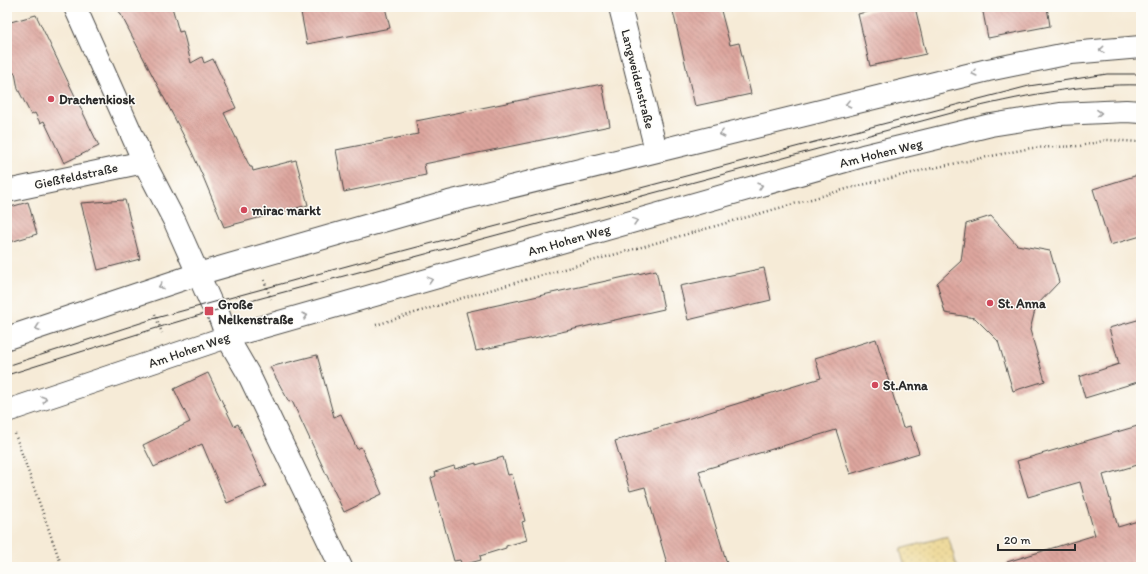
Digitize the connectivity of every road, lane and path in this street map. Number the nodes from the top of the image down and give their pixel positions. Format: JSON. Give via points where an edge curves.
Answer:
{"nodes":[{"id":1,"x":75,"y":7,"type":"edge"},
{"id":2,"x":620,"y":7,"type":"edge"},
{"id":3,"x":1141,"y":47,"type":"edge"},
{"id":4,"x":1141,"y":112,"type":"edge"},
{"id":5,"x":1141,"y":142,"type":"edge"},
{"id":6,"x":656,"y":150,"type":"junction"},
{"id":7,"x":144,"y":162,"type":"junction"},
{"id":8,"x":7,"y":191,"type":"edge"},
{"id":9,"x":198,"y":274,"type":"junction"},
{"id":10,"x":263,"y":274,"type":"dead end"},
{"id":11,"x":271,"y":304,"type":"dead end"},
{"id":12,"x":154,"y":312,"type":"dead end"},
{"id":13,"x":376,"y":325,"type":"dead end"},
{"id":14,"x":163,"y":337,"type":"dead end"},
{"id":15,"x":227,"y":337,"type":"junction"},
{"id":16,"x":7,"y":338,"type":"edge"},
{"id":17,"x":7,"y":411,"type":"edge"},
{"id":18,"x":62,"y":567,"type":"edge"},
{"id":19,"x":341,"y":567,"type":"edge"}],
"edges":[{"from":1,"to":7,"type":"main road"},
{"from":2,"to":6,"type":"main road","name":"Langweidenstraße"},
{"from":3,"to":6,"type":"main road","one_way":true,"via":[[1071,53],[1003,67]]},
{"from":15,"to":4,"type":"main road","name":"Am Hohen Weg","one_way":true,"via":[[863,156],[992,126],[1053,115]]},
{"from":5,"to":13,"type":"path","via":[[1107,140],[1080,146],[1031,148],[935,167],[857,186],[469,296]]},
{"from":6,"to":9,"type":"main road","via":[[449,202]]},
{"from":7,"to":8,"type":"main road","name":"Gießfeldstraße"},
{"from":7,"to":9,"type":"main road"},
{"from":9,"to":15,"type":"main road","via":[[211,303],[217,310]]},
{"from":9,"to":16,"type":"main road","one_way":true},
{"from":10,"to":11,"type":"path"},
{"from":12,"to":14,"type":"path"},
{"from":17,"to":15,"type":"main road","name":"Am Hohen Weg","one_way":true},
{"from":15,"to":19,"type":"main road","via":[[249,375]]},
{"from":17,"to":18,"type":"path"}]}
